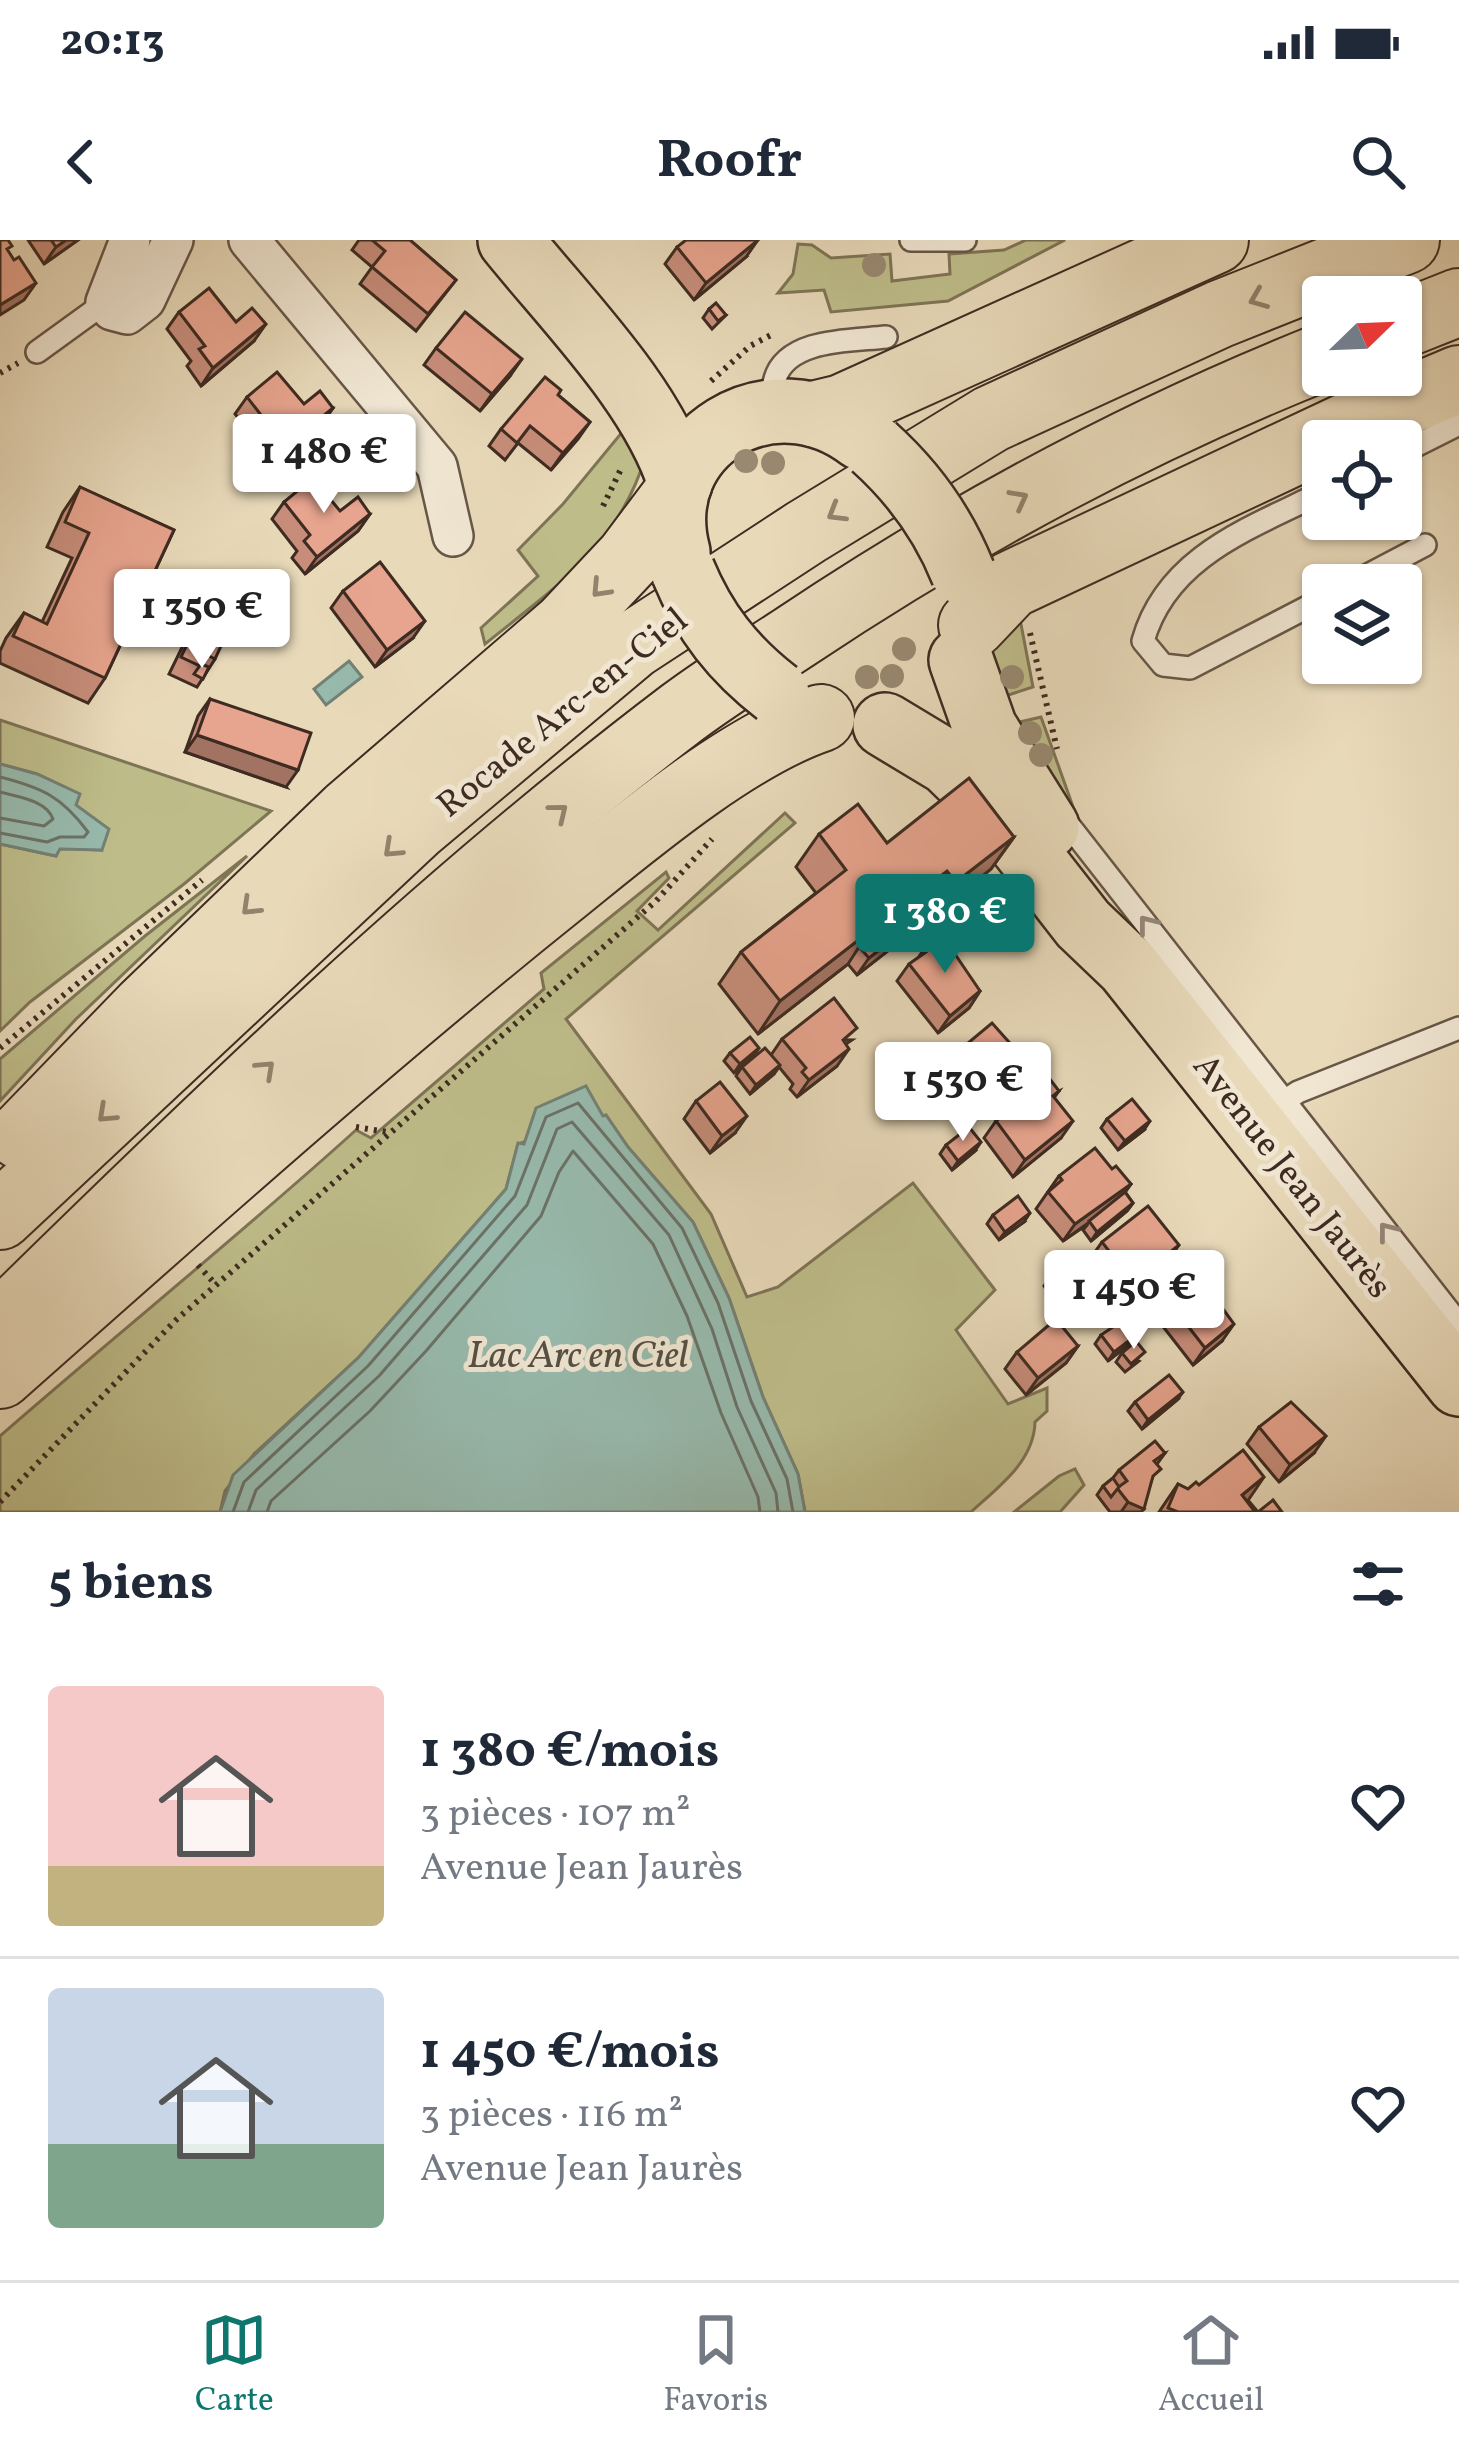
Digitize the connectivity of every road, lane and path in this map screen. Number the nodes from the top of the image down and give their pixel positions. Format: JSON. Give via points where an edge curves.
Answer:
{"nodes":[{"id":1,"x":130,"y":240,"type":"edge"},
{"id":2,"x":173,"y":240,"type":"edge"},
{"id":3,"x":249,"y":240,"type":"edge"},
{"id":4,"x":510,"y":240,"type":"edge"},
{"id":5,"x":555,"y":240,"type":"edge"},
{"id":6,"x":910,"y":240,"type":"edge"},
{"id":7,"x":965,"y":240,"type":"edge"},
{"id":8,"x":1215,"y":240,"type":"edge"},
{"id":9,"x":1406,"y":240,"type":"edge"},
{"id":10,"x":106,"y":302,"type":"junction"},
{"id":11,"x":1459,"y":302,"type":"edge"},
{"id":12,"x":1422,"y":317,"type":"edge"},
{"id":13,"x":778,"y":332,"type":"dead end"},
{"id":14,"x":886,"y":337,"type":"dead end"},
{"id":15,"x":37,"y":352,"type":"dead end"},
{"id":16,"x":1302,"y":365,"type":"edge"},
{"id":17,"x":1459,"y":379,"type":"edge"},
{"id":18,"x":763,"y":403,"type":"junction"},
{"id":19,"x":1459,"y":424,"type":"edge"},
{"id":20,"x":1422,"y":442,"type":"edge"},
{"id":21,"x":658,"y":483,"type":"junction"},
{"id":22,"x":1302,"y":503,"type":"edge"},
{"id":23,"x":594,"y":524,"type":"dead end"},
{"id":24,"x":453,"y":536,"type":"dead end"},
{"id":25,"x":1425,"y":545,"type":"dead end"},
{"id":26,"x":1389,"y":564,"type":"edge"},
{"id":27,"x":1302,"y":610,"type":"edge"},
{"id":28,"x":981,"y":620,"type":"junction"},
{"id":29,"x":799,"y":706,"type":"junction"},
{"id":30,"x":1047,"y":709,"type":"dead end"},
{"id":31,"x":885,"y":725,"type":"junction"},
{"id":32,"x":1030,"y":794,"type":"junction"},
{"id":33,"x":724,"y":826,"type":"dead end"},
{"id":34,"x":217,"y":868,"type":"dead end"},
{"id":35,"x":1128,"y":967,"type":"junction"},
{"id":36,"x":1459,"y":1028,"type":"edge"},
{"id":37,"x":0,"y":1048,"type":"edge"},
{"id":38,"x":1269,"y":1112,"type":"junction"},
{"id":39,"x":0,"y":1158,"type":"edge"},
{"id":40,"x":0,"y":1216,"type":"edge"},
{"id":41,"x":191,"y":1258,"type":"dead end"},
{"id":42,"x":216,"y":1285,"type":"junction"},
{"id":43,"x":1459,"y":1324,"type":"edge"},
{"id":44,"x":0,"y":1325,"type":"edge"},
{"id":45,"x":0,"y":1375,"type":"edge"},
{"id":46,"x":1459,"y":1384,"type":"edge"},
{"id":47,"x":0,"y":1502,"type":"edge"}],
"edges":[{"from":1,"to":10,"type":"street"},
{"from":2,"to":10,"type":"street","via":[[146,300],[127,314]]},
{"from":3,"to":24,"type":"street","via":[[437,466]]},
{"from":4,"to":21,"type":"main road","via":[[651,417],[671,455]]},
{"from":5,"to":18,"type":"main road","via":[[684,388],[714,409]]},
{"from":6,"to":7,"type":"lane"},
{"from":8,"to":18,"type":"highway","via":[[842,408]]},
{"from":9,"to":40,"type":"highway","name":"Rocade Arc-en-Ciel","one_way":true,"via":[[992,419],[633,645],[416,827]]},
{"from":10,"to":15,"type":"lane"},
{"from":11,"to":12,"type":"highway"},
{"from":13,"to":18,"type":"path","via":[[750,346]]},
{"from":14,"to":18,"type":"lane","via":[[794,355]]},
{"from":44,"to":16,"type":"highway","one_way":true,"via":[[411,932],[684,711],[1014,500]]},
{"from":17,"to":28,"type":"highway","via":[[1010,585]]},
{"from":18,"to":21,"type":"main road"},
{"from":18,"to":28,"type":"main road","bridge":true,"via":[[846,426],[903,473],[931,509]]},
{"from":19,"to":20,"type":"lane"},
{"from":21,"to":23,"type":"path"},
{"from":21,"to":29,"type":"main road","bridge":true,"via":[[701,614],[748,671]]},
{"from":21,"to":39,"type":"highway","one_way":true,"via":[[629,558],[565,626],[349,812]]},
{"from":22,"to":27,"type":"lane","via":[[1202,553],[1151,612],[1143,641],[1163,665],[1190,668]]},
{"from":25,"to":26,"type":"lane"},
{"from":28,"to":30,"type":"path"},
{"from":28,"to":31,"type":"main road","via":[[934,700]]},
{"from":28,"to":32,"type":"main road","name":"Avenue Jean Jaurès","via":[[985,728]]},
{"from":29,"to":31,"type":"main road","via":[[842,724]]},
{"from":29,"to":45,"type":"highway","via":[[766,741],[498,943]]},
{"from":31,"to":35,"type":"main road","name":"Avenue Jean Jaurès","via":[[948,763],[987,801],[1083,924]]},
{"from":32,"to":35,"type":"main road","name":"Avenue Jean Jaurès"},
{"from":38,"to":32,"type":"lane","one_way":true,"via":[[1057,810]]},
{"from":33,"to":42,"type":"path","via":[[656,901]]},
{"from":34,"to":37,"type":"path"},
{"from":35,"to":38,"type":"main road","name":"Avenue Jean Jaurès"},
{"from":36,"to":38,"type":"lane"},
{"from":43,"to":38,"type":"lane","one_way":true},
{"from":38,"to":46,"type":"main road","name":"Avenue Jean Jaurès"},
{"from":41,"to":42,"type":"path"},
{"from":42,"to":47,"type":"path"}]}
